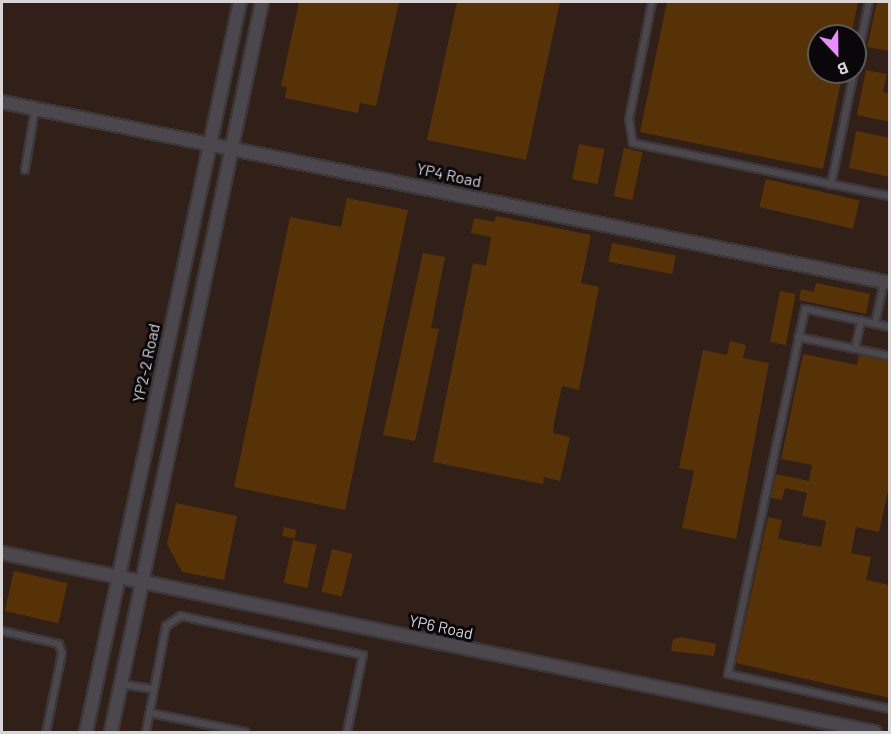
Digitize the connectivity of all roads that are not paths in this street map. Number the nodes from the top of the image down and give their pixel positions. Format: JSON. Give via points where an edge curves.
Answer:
{"nodes":[{"id":1,"x":240,"y":2,"type":"edge"},
{"id":2,"x":262,"y":2,"type":"edge"},
{"id":3,"x":652,"y":2,"type":"edge"},
{"id":4,"x":869,"y":2,"type":"edge"},
{"id":5,"x":865,"y":24,"type":"edge"},
{"id":6,"x":852,"y":84,"type":"edge"},
{"id":7,"x":2,"y":102,"type":"edge"},
{"id":8,"x":35,"y":108,"type":"junction"},
{"id":9,"x":209,"y":142,"type":"junction"},
{"id":10,"x":232,"y":147,"type":"junction"},
{"id":11,"x":24,"y":170,"type":"dead end"},
{"id":12,"x":831,"y":185,"type":"junction"},
{"id":13,"x":890,"y":196,"type":"edge"},
{"id":14,"x":887,"y":282,"type":"edge"},
{"id":15,"x":861,"y":321,"type":"junction"},
{"id":16,"x":875,"y":324,"type":"junction"},
{"id":17,"x":890,"y":327,"type":"edge"},
{"id":18,"x":798,"y":338,"type":"junction"},
{"id":19,"x":855,"y":349,"type":"junction"},
{"id":20,"x":890,"y":356,"type":"edge"},
{"id":21,"x":2,"y":552,"type":"edge"},
{"id":22,"x":118,"y":578,"type":"junction"},
{"id":23,"x":142,"y":582,"type":"junction"},
{"id":24,"x":2,"y":631,"type":"edge"},
{"id":25,"x":121,"y":684,"type":"junction"},
{"id":26,"x":154,"y":689,"type":"junction"},
{"id":27,"x":890,"y":709,"type":"edge"},
{"id":28,"x":150,"y":713,"type":"junction"},
{"id":29,"x":46,"y":732,"type":"edge"},
{"id":30,"x":86,"y":732,"type":"edge"},
{"id":31,"x":111,"y":732,"type":"edge"},
{"id":32,"x":146,"y":732,"type":"edge"},
{"id":33,"x":245,"y":732,"type":"edge"},
{"id":34,"x":347,"y":732,"type":"edge"},
{"id":35,"x":875,"y":732,"type":"edge"}],
"edges":[{"from":1,"to":9,"type":"street","name":"YP2-2 Road"},
{"from":2,"to":10,"type":"street"},
{"from":3,"to":12,"type":"lane","via":[[629,119],[633,143]]},
{"from":4,"to":5,"type":"lane"},
{"from":6,"to":12,"type":"lane"},
{"from":7,"to":8,"type":"street","name":"YP4 Road"},
{"from":8,"to":9,"type":"street","name":"YP4 Road"},
{"from":8,"to":11,"type":"lane"},
{"from":9,"to":10,"type":"street","name":"YP4 Road"},
{"from":9,"to":22,"type":"street","name":"YP2-2 Road"},
{"from":10,"to":14,"type":"street","name":"YP4 Road"},
{"from":10,"to":23,"type":"street"},
{"from":12,"to":13,"type":"lane"},
{"from":14,"to":16,"type":"lane"},
{"from":15,"to":16,"type":"lane"},
{"from":15,"to":18,"type":"lane","via":[[805,309]]},
{"from":15,"to":19,"type":"lane"},
{"from":16,"to":17,"type":"lane"},
{"from":18,"to":19,"type":"lane"},
{"from":18,"to":27,"type":"lane","via":[[728,674]]},
{"from":19,"to":20,"type":"lane"},
{"from":21,"to":22,"type":"street","name":"YP6 Road"},
{"from":22,"to":23,"type":"street","name":"YP6 Road"},
{"from":22,"to":30,"type":"street","name":"YP2-2 Road"},
{"from":23,"to":25,"type":"street"},
{"from":23,"to":35,"type":"street","name":"YP6 Road"},
{"from":24,"to":29,"type":"lane","via":[[59,644],[62,653]]},
{"from":25,"to":26,"type":"lane"},
{"from":25,"to":31,"type":"street"},
{"from":26,"to":28,"type":"lane"},
{"from":26,"to":34,"type":"lane","via":[[166,626],[181,616],[363,655]]},
{"from":28,"to":32,"type":"lane"},
{"from":28,"to":33,"type":"lane"}]}
